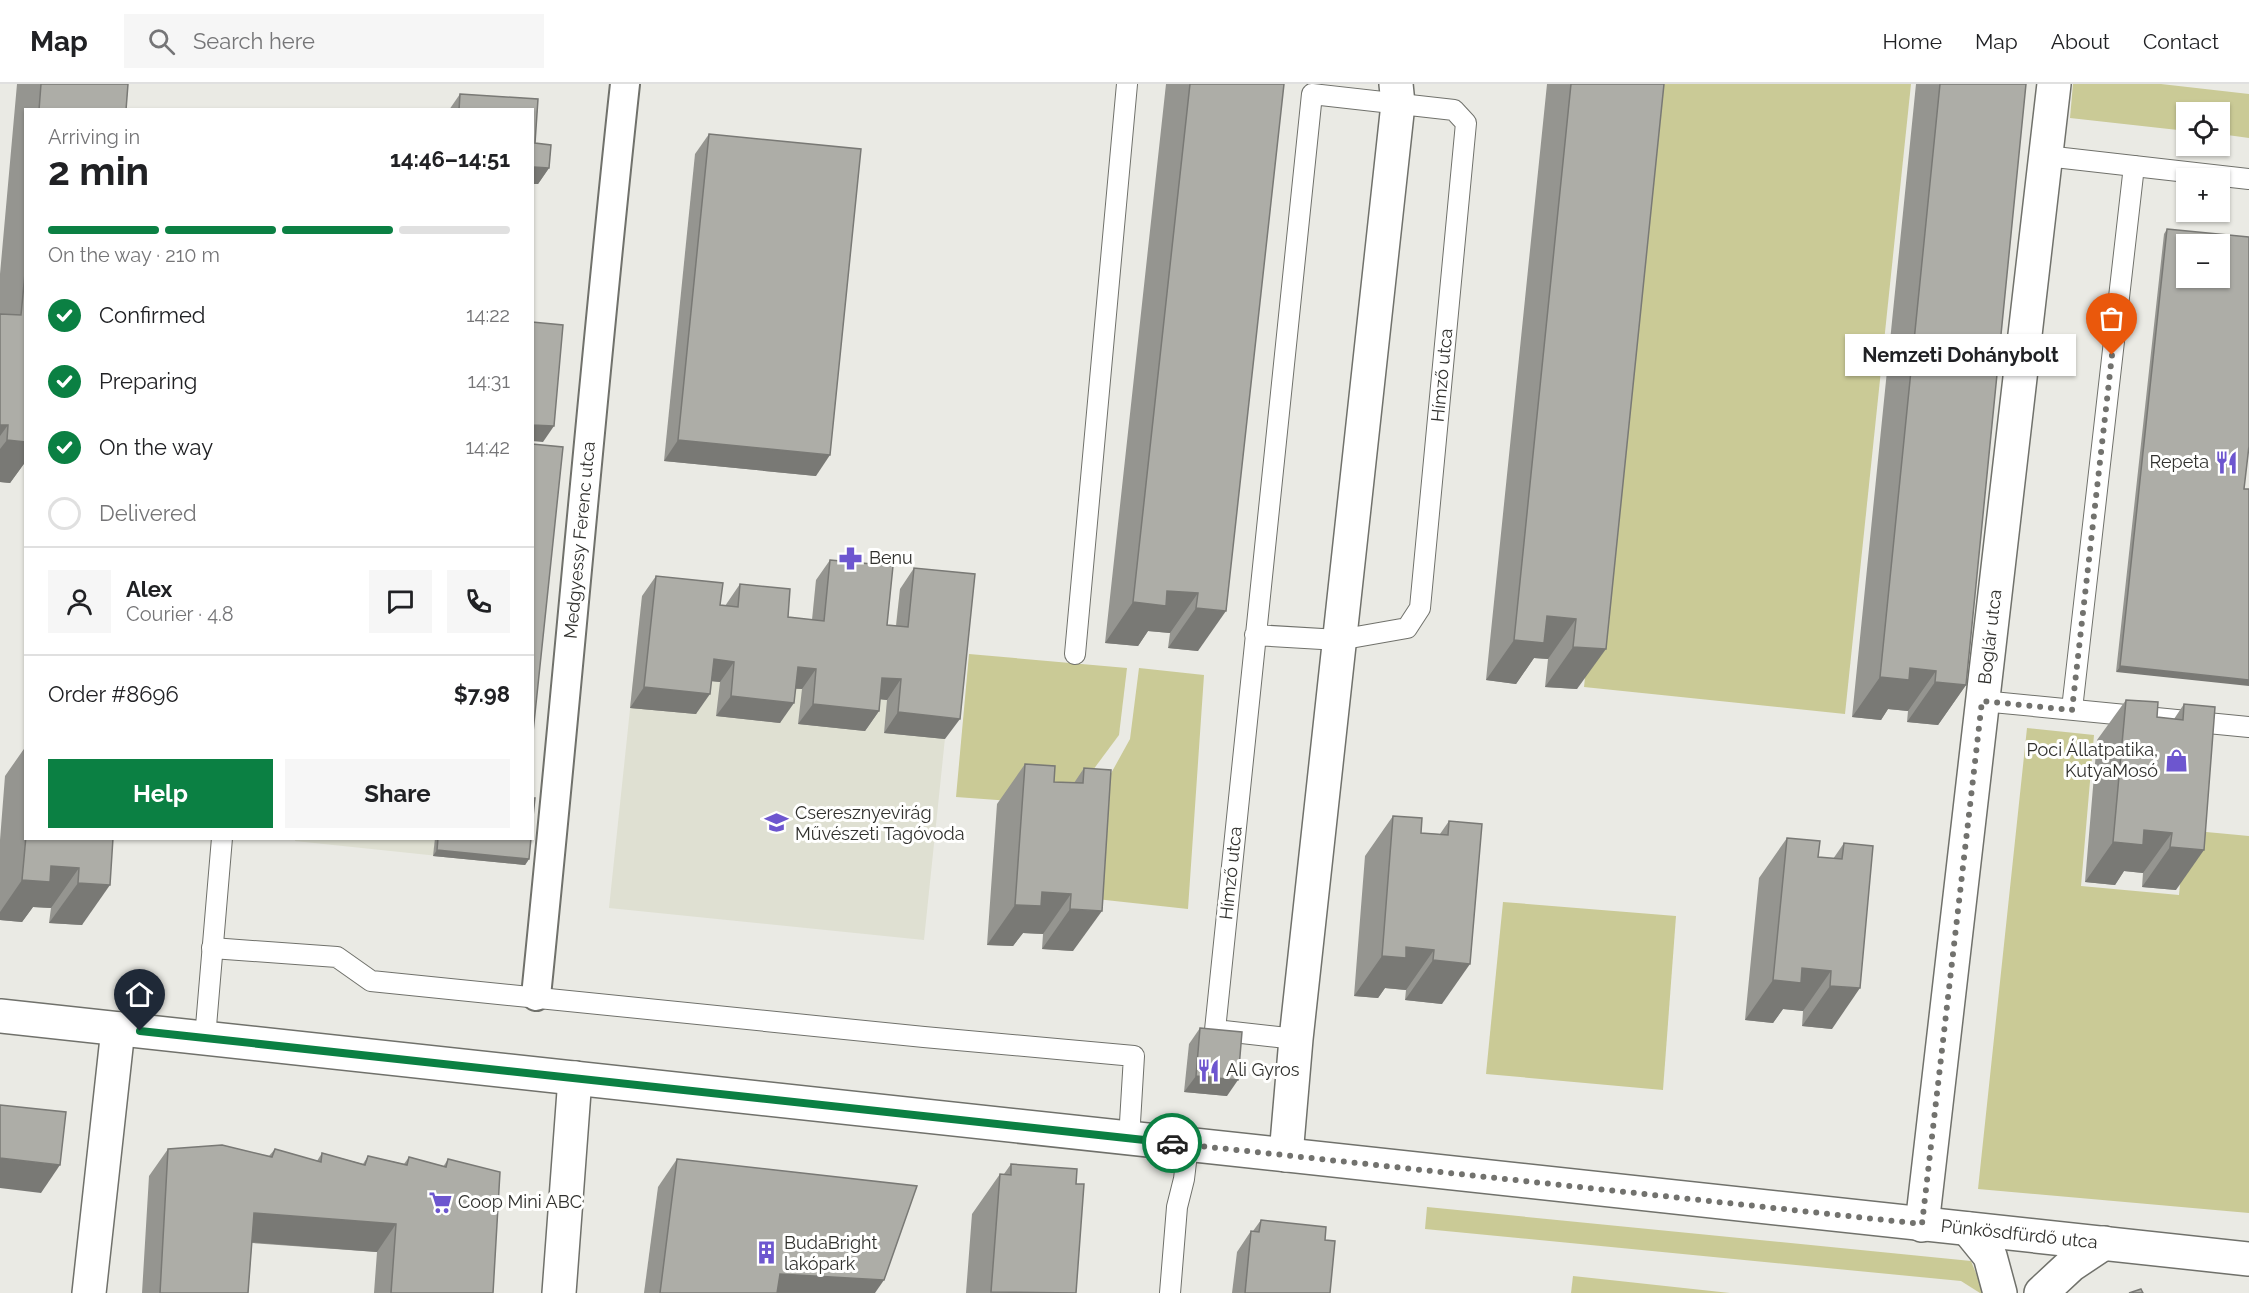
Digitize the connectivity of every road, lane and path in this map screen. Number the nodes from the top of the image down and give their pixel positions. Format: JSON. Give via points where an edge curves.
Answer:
{"nodes":[{"id":1,"x":625,"y":84,"type":"edge"},
{"id":2,"x":1127,"y":84,"type":"edge"},
{"id":3,"x":2054,"y":84,"type":"edge"},
{"id":4,"x":1397,"y":94,"type":"edge"},
{"id":5,"x":2046,"y":156,"type":"junction"},
{"id":6,"x":2134,"y":166,"type":"junction"},
{"id":7,"x":2249,"y":178,"type":"edge"},
{"id":8,"x":1255,"y":635,"type":"junction"},
{"id":9,"x":1339,"y":640,"type":"junction"},
{"id":10,"x":1075,"y":654,"type":"dead end"},
{"id":11,"x":1982,"y":701,"type":"junction"},
{"id":12,"x":2072,"y":710,"type":"junction"},
{"id":13,"x":2249,"y":727,"type":"edge"},
{"id":14,"x":222,"y":840,"type":"edge"},
{"id":15,"x":212,"y":948,"type":"junction"},
{"id":16,"x":536,"y":996,"type":"junction"},
{"id":17,"x":0,"y":1016,"type":"edge"},
{"id":18,"x":118,"y":1029,"type":"junction"},
{"id":19,"x":205,"y":1038,"type":"junction"},
{"id":20,"x":1296,"y":1039,"type":"junction"},
{"id":21,"x":575,"y":1078,"type":"junction"},
{"id":22,"x":1129,"y":1139,"type":"junction"},
{"id":23,"x":1188,"y":1145,"type":"junction"},
{"id":24,"x":1286,"y":1155,"type":"junction"},
{"id":25,"x":1922,"y":1224,"type":"junction"},
{"id":26,"x":1968,"y":1229,"type":"junction"},
{"id":27,"x":2104,"y":1243,"type":"junction"},
{"id":28,"x":2249,"y":1258,"type":"edge"},
{"id":29,"x":89,"y":1293,"type":"edge"},
{"id":30,"x":559,"y":1293,"type":"edge"},
{"id":31,"x":1170,"y":1293,"type":"edge"},
{"id":32,"x":2000,"y":1293,"type":"edge"},
{"id":33,"x":2041,"y":1293,"type":"edge"}],
"edges":[{"from":1,"to":16,"type":"street","name":"Medgyessy Ferenc utca"},
{"from":2,"to":10,"type":"lane"},
{"from":3,"to":5,"type":"street","name":"Boglár utca"},
{"from":4,"to":8,"type":"lane","name":"Hímző utca","via":[[1312,94]]},
{"from":4,"to":9,"type":"street"},
{"from":4,"to":9,"type":"lane","name":"Hímző utca","via":[[1454,110],[1466,123],[1420,608],[1407,628]]},
{"from":5,"to":6,"type":"lane"},
{"from":5,"to":11,"type":"street","name":"Boglár utca"},
{"from":6,"to":7,"type":"lane"},
{"from":6,"to":12,"type":"lane"},
{"from":8,"to":9,"type":"lane","name":"Hímző utca"},
{"from":8,"to":20,"type":"lane","name":"Hímző utca","via":[[1215,1030]]},
{"from":9,"to":20,"type":"street"},
{"from":11,"to":12,"type":"lane"},
{"from":11,"to":25,"type":"street","name":"Boglár utca"},
{"from":12,"to":13,"type":"lane"},
{"from":14,"to":15,"type":"lane"},
{"from":15,"to":16,"type":"lane","via":[[336,957],[371,981]]},
{"from":15,"to":19,"type":"lane"},
{"from":16,"to":22,"type":"lane","via":[[1134,1056]]},
{"from":17,"to":18,"type":"street","name":"Pünkösdfürdő utca"},
{"from":18,"to":19,"type":"street","name":"Pünkösdfürdő utca"},
{"from":18,"to":29,"type":"street"},
{"from":19,"to":21,"type":"street","name":"Pünkösdfürdő utca"},
{"from":20,"to":24,"type":"street"},
{"from":21,"to":22,"type":"street","name":"Pünkösdfürdő utca"},
{"from":21,"to":30,"type":"street"},
{"from":22,"to":23,"type":"street","name":"Pünkösdfürdő utca"},
{"from":23,"to":24,"type":"street","name":"Pünkösdfürdő utca"},
{"from":23,"to":31,"type":"lane","via":[[1177,1207]]},
{"from":24,"to":25,"type":"street","name":"Pünkösdfürdő utca"},
{"from":25,"to":26,"type":"street","name":"Pünkösdfürdő utca"},
{"from":26,"to":27,"type":"street","name":"Pünkösdfürdő utca"},
{"from":26,"to":32,"type":"street","via":[[1990,1256]]},
{"from":27,"to":28,"type":"street","name":"Pünkösdfürdő utca"},
{"from":27,"to":33,"type":"street","via":[[2071,1265]]}]}
